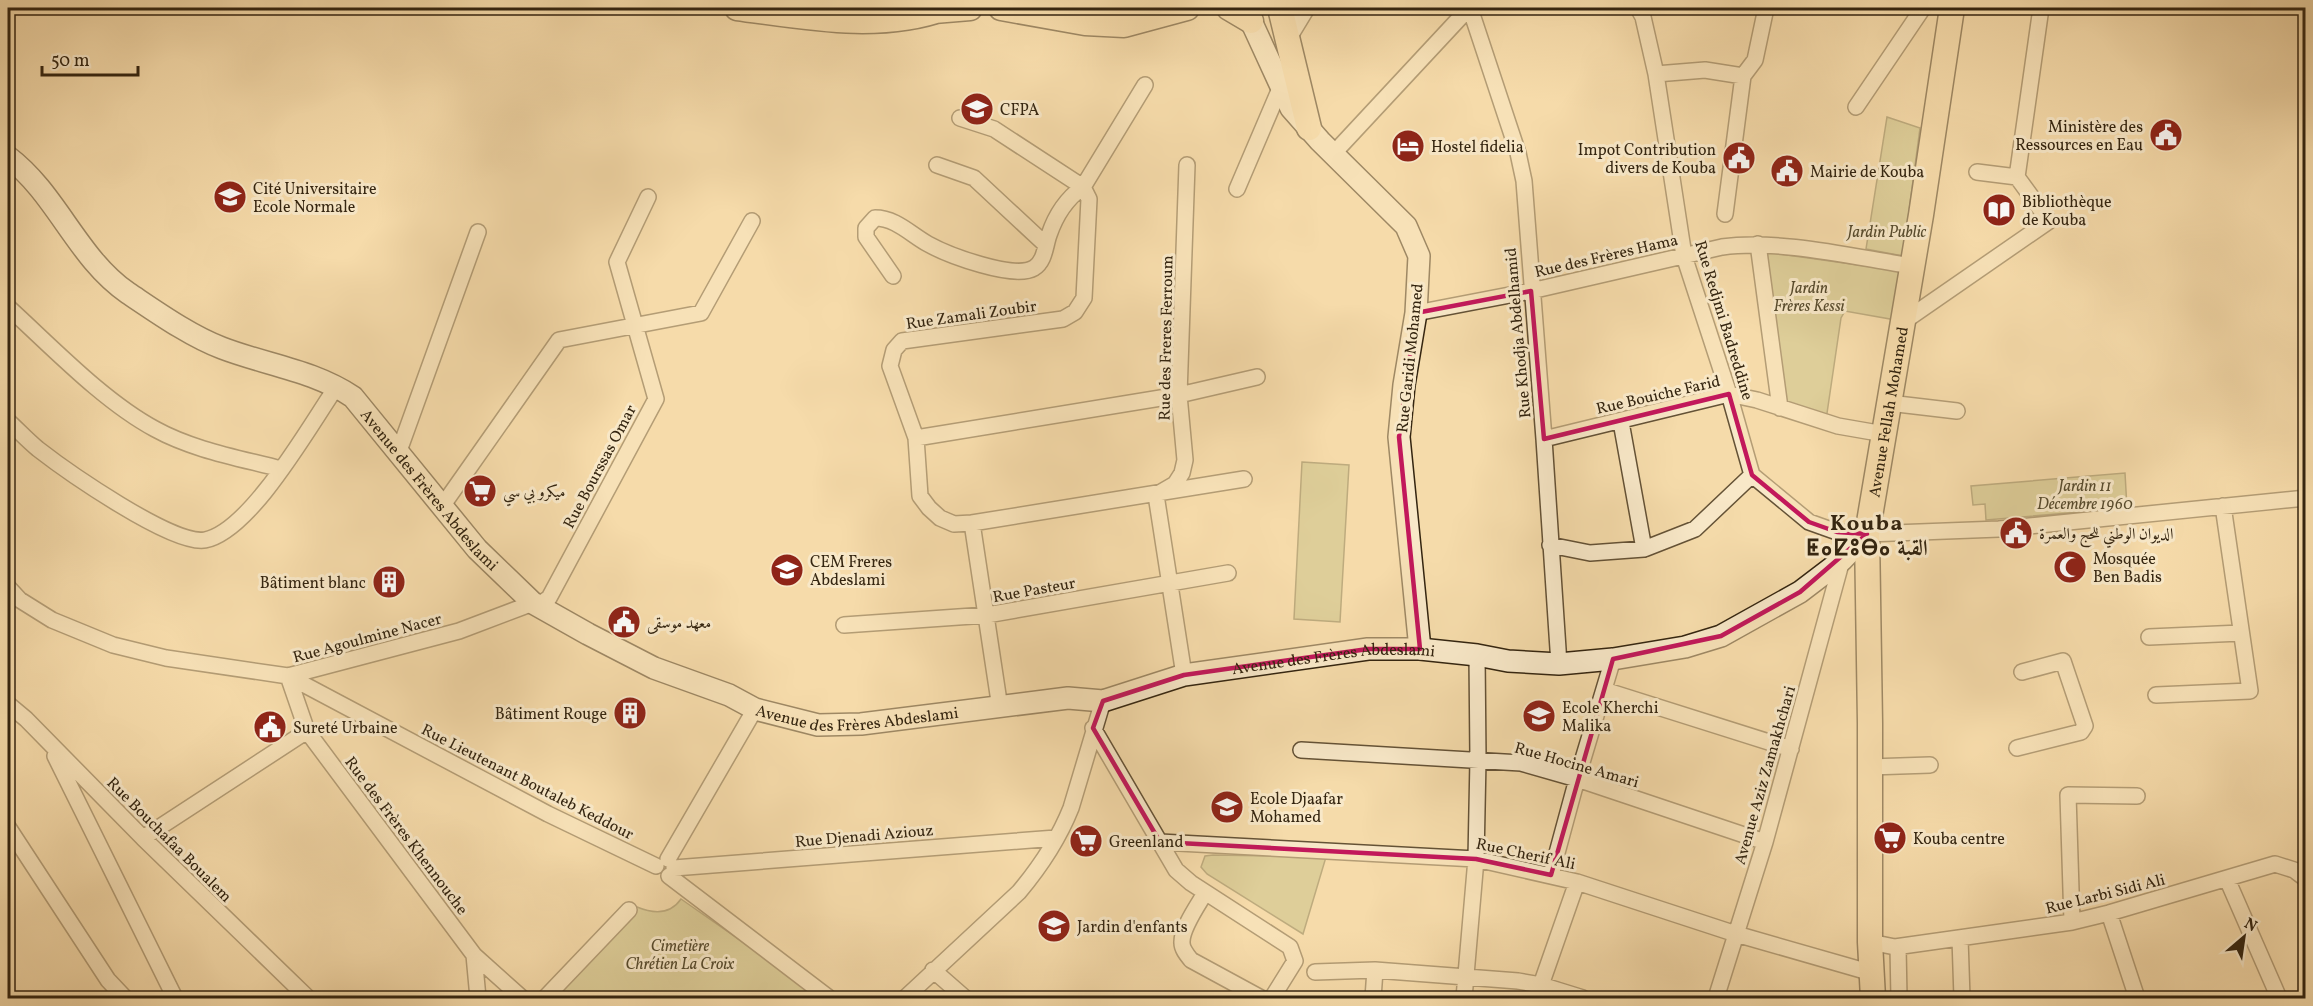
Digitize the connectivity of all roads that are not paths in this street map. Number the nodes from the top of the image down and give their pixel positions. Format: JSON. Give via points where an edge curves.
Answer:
{"nodes":[{"id":1,"x":736,"y":8,"type":"edge"},
{"id":2,"x":970,"y":8,"type":"edge"},
{"id":3,"x":1001,"y":8,"type":"edge"},
{"id":4,"x":1074,"y":8,"type":"edge"},
{"id":5,"x":1159,"y":8,"type":"edge"},
{"id":6,"x":1186,"y":8,"type":"edge"},
{"id":7,"x":1229,"y":8,"type":"edge"},
{"id":8,"x":1280,"y":8,"type":"edge"},
{"id":9,"x":1307,"y":8,"type":"edge"},
{"id":10,"x":1470,"y":8,"type":"edge"},
{"id":11,"x":1638,"y":8,"type":"edge"},
{"id":12,"x":1766,"y":8,"type":"edge"},
{"id":13,"x":1923,"y":8,"type":"edge"},
{"id":14,"x":1952,"y":8,"type":"edge"},
{"id":15,"x":2041,"y":8,"type":"edge"},
{"id":16,"x":940,"y":9,"type":"edge"},
{"id":17,"x":1245,"y":12,"type":"edge"},
{"id":18,"x":1287,"y":41,"type":"junction"},
{"id":19,"x":1656,"y":74,"type":"junction"},
{"id":20,"x":1743,"y":76,"type":"junction"},
{"id":21,"x":1145,"y":85,"type":"dead end"},
{"id":22,"x":1281,"y":86,"type":"junction"},
{"id":23,"x":1856,"y":107,"type":"dead end"},
{"id":24,"x":960,"y":118,"type":"dead end"},
{"id":25,"x":1321,"y":140,"type":"junction"},
{"id":26,"x":8,"y":157,"type":"edge"},
{"id":27,"x":937,"y":165,"type":"dead end"},
{"id":28,"x":1187,"y":165,"type":"dead end"},
{"id":29,"x":1977,"y":172,"type":"dead end"},
{"id":30,"x":2017,"y":177,"type":"junction"},
{"id":31,"x":1083,"y":187,"type":"junction"},
{"id":32,"x":1237,"y":189,"type":"dead end"},
{"id":33,"x":648,"y":197,"type":"dead end"},
{"id":34,"x":1725,"y":214,"type":"dead end"},
{"id":35,"x":752,"y":221,"type":"dead end"},
{"id":36,"x":478,"y":232,"type":"dead end"},
{"id":37,"x":1758,"y":244,"type":"junction"},
{"id":38,"x":1046,"y":245,"type":"junction"},
{"id":39,"x":1684,"y":256,"type":"junction"},
{"id":40,"x":1912,"y":266,"type":"junction"},
{"id":41,"x":893,"y":276,"type":"dead end"},
{"id":42,"x":1532,"y":291,"type":"junction"},
{"id":43,"x":8,"y":307,"type":"edge"},
{"id":44,"x":1416,"y":314,"type":"junction"},
{"id":45,"x":1903,"y":322,"type":"junction"},
{"id":46,"x":635,"y":326,"type":"junction"},
{"id":47,"x":1257,"y":377,"type":"dead end"},
{"id":48,"x":337,"y":386,"type":"junction"},
{"id":49,"x":1730,"y":394,"type":"junction"},
{"id":50,"x":1179,"y":395,"type":"junction"},
{"id":51,"x":1890,"y":404,"type":"junction"},
{"id":52,"x":1780,"y":408,"type":"junction"},
{"id":53,"x":1957,"y":411,"type":"dead end"},
{"id":54,"x":8,"y":421,"type":"edge"},
{"id":55,"x":1621,"y":422,"type":"junction"},
{"id":56,"x":1884,"y":434,"type":"junction"},
{"id":57,"x":916,"y":438,"type":"junction"},
{"id":58,"x":1544,"y":439,"type":"junction"},
{"id":59,"x":399,"y":452,"type":"junction"},
{"id":60,"x":281,"y":469,"type":"junction"},
{"id":61,"x":1752,"y":475,"type":"junction"},
{"id":62,"x":1244,"y":479,"type":"dead end"},
{"id":63,"x":1156,"y":495,"type":"junction"},
{"id":64,"x":2306,"y":498,"type":"edge"},
{"id":65,"x":443,"y":506,"type":"junction"},
{"id":66,"x":2223,"y":506,"type":"junction"},
{"id":67,"x":972,"y":523,"type":"junction"},
{"id":68,"x":1867,"y":534,"type":"junction"},
{"id":69,"x":1550,"y":544,"type":"junction"},
{"id":70,"x":1644,"y":549,"type":"junction"},
{"id":71,"x":1842,"y":560,"type":"junction"},
{"id":72,"x":1228,"y":573,"type":"dead end"},
{"id":73,"x":1169,"y":582,"type":"junction"},
{"id":74,"x":8,"y":587,"type":"edge"},
{"id":75,"x":533,"y":603,"type":"junction"},
{"id":76,"x":987,"y":615,"type":"junction"},
{"id":77,"x":844,"y":625,"type":"dead end"},
{"id":78,"x":2241,"y":633,"type":"junction"},
{"id":79,"x":2149,"y":637,"type":"dead end"},
{"id":80,"x":1420,"y":649,"type":"junction"},
{"id":81,"x":1477,"y":655,"type":"junction"},
{"id":82,"x":1613,"y":659,"type":"junction"},
{"id":83,"x":1559,"y":664,"type":"junction"},
{"id":84,"x":2022,"y":672,"type":"dead end"},
{"id":85,"x":1184,"y":675,"type":"junction"},
{"id":86,"x":288,"y":676,"type":"junction"},
{"id":87,"x":1604,"y":690,"type":"junction"},
{"id":88,"x":2156,"y":695,"type":"dead end"},
{"id":89,"x":1103,"y":701,"type":"junction"},
{"id":90,"x":8,"y":704,"type":"edge"},
{"id":91,"x":1000,"y":708,"type":"junction"},
{"id":92,"x":755,"y":709,"type":"junction"},
{"id":93,"x":1093,"y":728,"type":"junction"},
{"id":94,"x":307,"y":731,"type":"junction"},
{"id":95,"x":49,"y":743,"type":"junction"},
{"id":96,"x":2017,"y":748,"type":"dead end"},
{"id":97,"x":1791,"y":749,"type":"junction"},
{"id":98,"x":1301,"y":750,"type":"dead end"},
{"id":99,"x":1478,"y":759,"type":"junction"},
{"id":100,"x":1930,"y":765,"type":"dead end"},
{"id":101,"x":1870,"y":767,"type":"junction"},
{"id":102,"x":1576,"y":779,"type":"junction"},
{"id":103,"x":2137,"y":796,"type":"dead end"},
{"id":104,"x":8,"y":827,"type":"edge"},
{"id":105,"x":143,"y":838,"type":"junction"},
{"id":106,"x":1056,"y":838,"type":"junction"},
{"id":107,"x":1160,"y":842,"type":"junction"},
{"id":108,"x":1765,"y":842,"type":"junction"},
{"id":109,"x":1476,"y":859,"type":"junction"},
{"id":110,"x":667,"y":867,"type":"junction"},
{"id":111,"x":1551,"y":875,"type":"junction"},
{"id":112,"x":2227,"y":879,"type":"junction"},
{"id":113,"x":2306,"y":879,"type":"edge"},
{"id":114,"x":1577,"y":882,"type":"junction"},
{"id":115,"x":1205,"y":893,"type":"junction"},
{"id":116,"x":629,"y":910,"type":"dead end"},
{"id":117,"x":2109,"y":913,"type":"junction"},
{"id":118,"x":2072,"y":922,"type":"junction"},
{"id":119,"x":1736,"y":934,"type":"junction"},
{"id":120,"x":1960,"y":938,"type":"junction"},
{"id":121,"x":1870,"y":942,"type":"junction"},
{"id":122,"x":1898,"y":946,"type":"junction"},
{"id":123,"x":474,"y":955,"type":"junction"},
{"id":124,"x":933,"y":970,"type":"junction"},
{"id":125,"x":1375,"y":970,"type":"junction"},
{"id":126,"x":1315,"y":972,"type":"dead end"},
{"id":127,"x":1872,"y":973,"type":"junction"},
{"id":128,"x":1465,"y":977,"type":"junction"},
{"id":129,"x":1541,"y":985,"type":"junction"},
{"id":130,"x":125,"y":999,"type":"edge"},
{"id":131,"x":175,"y":999,"type":"edge"},
{"id":132,"x":308,"y":999,"type":"edge"},
{"id":133,"x":478,"y":999,"type":"edge"},
{"id":134,"x":522,"y":999,"type":"edge"},
{"id":135,"x":545,"y":999,"type":"edge"},
{"id":136,"x":829,"y":999,"type":"edge"},
{"id":137,"x":905,"y":999,"type":"edge"},
{"id":138,"x":965,"y":999,"type":"edge"},
{"id":139,"x":1261,"y":999,"type":"edge"},
{"id":140,"x":1272,"y":999,"type":"edge"},
{"id":141,"x":1373,"y":999,"type":"edge"},
{"id":142,"x":1464,"y":999,"type":"edge"},
{"id":143,"x":1583,"y":999,"type":"edge"},
{"id":144,"x":1716,"y":999,"type":"edge"},
{"id":145,"x":1873,"y":999,"type":"edge"},
{"id":146,"x":1899,"y":999,"type":"edge"},
{"id":147,"x":1962,"y":999,"type":"edge"},
{"id":148,"x":2137,"y":999,"type":"edge"},
{"id":149,"x":2279,"y":999,"type":"edge"}],
"edges":[{"from":1,"to":16,"type":"main road","via":[[818,19],[884,21],[922,16]]},
{"from":2,"to":16,"type":"main road"},
{"from":3,"to":6,"type":"main road","via":[[1085,23],[1124,25]]},
{"from":4,"to":5,"type":"main road","via":[[1106,16]]},
{"from":7,"to":17,"type":"main road"},
{"from":8,"to":18,"type":"main road"},
{"from":9,"to":18,"type":"street"},
{"from":10,"to":25,"type":"street"},
{"from":10,"to":42,"type":"street","name":"Rue Khodja Abdelhamid","via":[[1518,153],[1524,181]]},
{"from":11,"to":19,"type":"street","name":"Rue Redjmi Badreddine"},
{"from":12,"to":20,"type":"street","via":[[1755,60]]},
{"from":13,"to":23,"type":"street"},
{"from":14,"to":40,"type":"main road","name":"Avenue Fellah Mohamed"},
{"from":15,"to":30,"type":"street"},
{"from":17,"to":22,"type":"main road","name":"Rue Garidi Mohamed"},
{"from":18,"to":25,"type":"main road"},
{"from":19,"to":20,"type":"street","via":[[1705,70]]},
{"from":19,"to":39,"type":"street","name":"Rue Redjmi Badreddine"},
{"from":20,"to":34,"type":"street"},
{"from":21,"to":31,"type":"street"},
{"from":22,"to":25,"type":"main road","name":"Rue Garidi Mohamed","via":[[1292,108]]},
{"from":22,"to":32,"type":"street"},
{"from":24,"to":31,"type":"street","via":[[994,129]]},
{"from":25,"to":44,"type":"main road","name":"Rue Garidi Mohamed","via":[[1406,226],[1419,256]]},
{"from":26,"to":48,"type":"main road","name":"Avenue des Frères Abdeslami","via":[[37,184],[107,277],[127,292],[220,348]]},
{"from":27,"to":38,"type":"street","via":[[974,178]]},
{"from":28,"to":50,"type":"street","name":"Rue des Freres Ferroum"},
{"from":29,"to":30,"type":"street"},
{"from":30,"to":45,"type":"street","via":[[2049,221]]},
{"from":31,"to":38,"type":"street","via":[[1061,207]]},
{"from":31,"to":57,"type":"street","name":"Rue Zamali Zoubir","via":[[1089,199],[1084,298],[1075,312],[1063,319],[902,341],[894,350],[890,366]]},
{"from":33,"to":46,"type":"street","name":"Rue Bourssas Omar","via":[[617,262]]},
{"from":35,"to":46,"type":"street","via":[[701,313]]},
{"from":36,"to":59,"type":"street"},
{"from":37,"to":39,"type":"street","name":"Rue des Frères Hama","via":[[1722,246]]},
{"from":37,"to":40,"type":"street","name":"Rue des Frères Hama"},
{"from":37,"to":52,"type":"street"},
{"from":38,"to":41,"type":"street","via":[[1043,258],[1035,267],[1004,270],[951,255],[887,218],[875,218],[866,228],[866,237]]},
{"from":39,"to":42,"type":"street","name":"Rue des Frères Hama"},
{"from":39,"to":49,"type":"street","name":"Rue Redjmi Badreddine"},
{"from":40,"to":45,"type":"main road","name":"Avenue Fellah Mohamed"},
{"from":42,"to":44,"type":"street","name":"Rue des Frères Hama"},
{"from":42,"to":58,"type":"street","name":"Rue Khodja Abdelhamid"},
{"from":43,"to":60,"type":"street","via":[[119,406],[156,430],[192,445]]},
{"from":44,"to":80,"type":"main road","name":"Rue Garidi Mohamed","via":[[1399,437]]},
{"from":45,"to":51,"type":"main road","name":"Avenue Fellah Mohamed"},
{"from":46,"to":65,"type":"street","via":[[559,340]]},
{"from":46,"to":75,"type":"street","name":"Rue Bourssas Omar","via":[[656,399],[549,597]]},
{"from":47,"to":50,"type":"street"},
{"from":48,"to":59,"type":"main road","name":"Avenue des Frères Abdeslami","via":[[353,397]]},
{"from":48,"to":60,"type":"street"},
{"from":49,"to":52,"type":"street","name":"Rue Bouiche Farid"},
{"from":49,"to":55,"type":"street","name":"Rue Bouiche Farid"},
{"from":49,"to":61,"type":"street","name":"Rue Redjmi Badreddine"},
{"from":50,"to":57,"type":"street"},
{"from":50,"to":63,"type":"street","name":"Rue des Freres Ferroum","via":[[1185,460],[1175,484]]},
{"from":51,"to":53,"type":"street"},
{"from":51,"to":56,"type":"main road","name":"Avenue Fellah Mohamed"},
{"from":52,"to":56,"type":"street","name":"Rue Bouiche Farid","via":[[1838,426]]},
{"from":54,"to":60,"type":"street","via":[[38,449],[96,488],[137,515],[185,538],[204,540],[244,516]]},
{"from":55,"to":58,"type":"street","name":"Rue Bouiche Farid"},
{"from":55,"to":70,"type":"street"},
{"from":56,"to":68,"type":"main road","name":"Avenue Fellah Mohamed"},
{"from":57,"to":67,"type":"street","name":"Rue Zamali Zoubir","via":[[920,496],[940,518],[954,524]]},
{"from":58,"to":69,"type":"street","name":"Rue Khodja Abdelhamid"},
{"from":59,"to":65,"type":"main road","name":"Avenue des Frères Abdeslami"},
{"from":61,"to":68,"type":"street","via":[[1809,522],[1837,532]]},
{"from":61,"to":70,"type":"street","via":[[1695,530]]},
{"from":62,"to":63,"type":"street","name":"Rue Zamali Zoubir"},
{"from":63,"to":67,"type":"street","name":"Rue Zamali Zoubir"},
{"from":63,"to":73,"type":"street"},
{"from":64,"to":66,"type":"street"},
{"from":65,"to":75,"type":"main road","name":"Avenue des Frères Abdeslami","via":[[477,549]]},
{"from":66,"to":68,"type":"street","via":[[1999,529]]},
{"from":66,"to":78,"type":"street"},
{"from":67,"to":76,"type":"street"},
{"from":68,"to":71,"type":"main road","name":"Avenue des Frères Abdeslami"},
{"from":68,"to":101,"type":"main road","name":"Avenue Fellah Mohamed"},
{"from":69,"to":70,"type":"street","via":[[1590,554]]},
{"from":69,"to":83,"type":"street","name":"Rue Khodja Abdelhamid"},
{"from":71,"to":82,"type":"main road","name":"Avenue des Frères Abdeslami","via":[[1800,592],[1721,636],[1685,647]]},
{"from":71,"to":97,"type":"street","name":"Avenue Aziz Zamakhchari"},
{"from":72,"to":73,"type":"street","name":"Rue Pasteur"},
{"from":73,"to":76,"type":"street","name":"Rue Pasteur"},
{"from":73,"to":85,"type":"street"},
{"from":74,"to":86,"type":"street","name":"Rue Agoulmine Nacer","via":[[20,600],[52,620],[113,645],[166,658]]},
{"from":75,"to":86,"type":"street","name":"Rue Agoulmine Nacer","via":[[459,631]]},
{"from":75,"to":92,"type":"main road","name":"Avenue des Frères Abdeslami","via":[[654,668],[729,695]]},
{"from":76,"to":77,"type":"street","name":"Rue Pasteur"},
{"from":76,"to":91,"type":"street"},
{"from":78,"to":79,"type":"street"},
{"from":78,"to":88,"type":"street","via":[[2250,691]]},
{"from":80,"to":81,"type":"main road","name":"Avenue des Frères Abdeslami"},
{"from":80,"to":85,"type":"main road","name":"Avenue des Frères Abdeslami","via":[[1368,649]]},
{"from":81,"to":83,"type":"main road","name":"Avenue des Frères Abdeslami"},
{"from":81,"to":99,"type":"street"},
{"from":82,"to":83,"type":"main road","name":"Avenue des Frères Abdeslami"},
{"from":82,"to":87,"type":"street"},
{"from":84,"to":96,"type":"street","via":[[2063,661],[2085,726],[2081,732]]},
{"from":85,"to":89,"type":"main road","name":"Avenue des Frères Abdeslami"},
{"from":86,"to":94,"type":"street","name":"Rue des Frères Khennouche"},
{"from":86,"to":110,"type":"street","name":"Rue Lieutenant Boutaleb Keddour","via":[[548,814]]},
{"from":87,"to":97,"type":"street"},
{"from":87,"to":102,"type":"street"},
{"from":89,"to":91,"type":"main road","name":"Avenue des Frères Abdeslami","via":[[1068,698]]},
{"from":89,"to":93,"type":"street"},
{"from":90,"to":95,"type":"street","name":"Rue Bouchafaa Boualem"},
{"from":91,"to":92,"type":"main road","name":"Avenue des Frères Abdeslami","via":[[861,724],[818,725]]},
{"from":92,"to":110,"type":"street"},
{"from":93,"to":106,"type":"street","via":[[1071,808]]},
{"from":93,"to":107,"type":"street"},
{"from":94,"to":105,"type":"street"},
{"from":94,"to":123,"type":"street","name":"Rue des Frères Khennouche"},
{"from":95,"to":105,"type":"street","name":"Rue Bouchafaa Boualem"},
{"from":95,"to":131,"type":"street"},
{"from":97,"to":108,"type":"street","name":"Avenue Aziz Zamakhchari"},
{"from":98,"to":99,"type":"street","name":"Rue Hocine Amari"},
{"from":99,"to":102,"type":"street","name":"Rue Hocine Amari","via":[[1521,763]]},
{"from":99,"to":109,"type":"street"},
{"from":100,"to":101,"type":"street"},
{"from":101,"to":121,"type":"main road","name":"Avenue Fellah Mohamed"},
{"from":102,"to":108,"type":"street","name":"Rue Hocine Amari"},
{"from":102,"to":111,"type":"street"},
{"from":103,"to":118,"type":"street","via":[[2068,795]]},
{"from":104,"to":130,"type":"street","via":[[108,980]]},
{"from":105,"to":132,"type":"street","name":"Rue Bouchafaa Boualem"},
{"from":106,"to":110,"type":"street","name":"Rue Djenadi Aziouz"},
{"from":106,"to":124,"type":"street","via":[[1019,892]]},
{"from":107,"to":109,"type":"street","name":"Rue Cherif Ali"},
{"from":107,"to":115,"type":"street","via":[[1176,870]]},
{"from":108,"to":119,"type":"street","name":"Avenue Aziz Zamakhchari"},
{"from":109,"to":111,"type":"street","name":"Rue Cherif Ali"},
{"from":109,"to":128,"type":"street"},
{"from":110,"to":136,"type":"street","name":"Rue Lieutenant Boutaleb Keddour"},
{"from":111,"to":114,"type":"street","name":"Rue Cherif Ali"},
{"from":112,"to":113,"type":"street","name":"Rue Larbi Sidi Ali","via":[[2275,864]]},
{"from":112,"to":117,"type":"street","name":"Rue Larbi Sidi Ali"},
{"from":112,"to":149,"type":"street"},
{"from":114,"to":119,"type":"street","name":"Rue Cherif Ali"},
{"from":114,"to":129,"type":"street"},
{"from":115,"to":139,"type":"street","via":[[1181,945],[1191,960]]},
{"from":115,"to":140,"type":"street","via":[[1290,946],[1295,961]]},
{"from":116,"to":135,"type":"street"},
{"from":117,"to":118,"type":"street","name":"Rue Larbi Sidi Ali"},
{"from":117,"to":148,"type":"street"},
{"from":118,"to":120,"type":"street","name":"Rue Larbi Sidi Ali"},
{"from":119,"to":127,"type":"street","name":"Rue Cherif Ali"},
{"from":119,"to":144,"type":"street","name":"Avenue Aziz Zamakhchari"},
{"from":120,"to":122,"type":"street","name":"Rue Larbi Sidi Ali"},
{"from":120,"to":147,"type":"street"},
{"from":121,"to":122,"type":"street","name":"Rue Larbi Sidi Ali"},
{"from":121,"to":127,"type":"main road","name":"Avenue Fellah Mohamed"},
{"from":122,"to":146,"type":"street"},
{"from":123,"to":133,"type":"street"},
{"from":123,"to":134,"type":"street","name":"Rue des Frères Khennouche"},
{"from":124,"to":137,"type":"street"},
{"from":124,"to":138,"type":"street"},
{"from":125,"to":126,"type":"street"},
{"from":125,"to":128,"type":"street"},
{"from":125,"to":141,"type":"street"},
{"from":127,"to":145,"type":"main road","name":"Avenue Fellah Mohamed"},
{"from":128,"to":129,"type":"street"},
{"from":128,"to":142,"type":"street"},
{"from":129,"to":143,"type":"street"}]}
